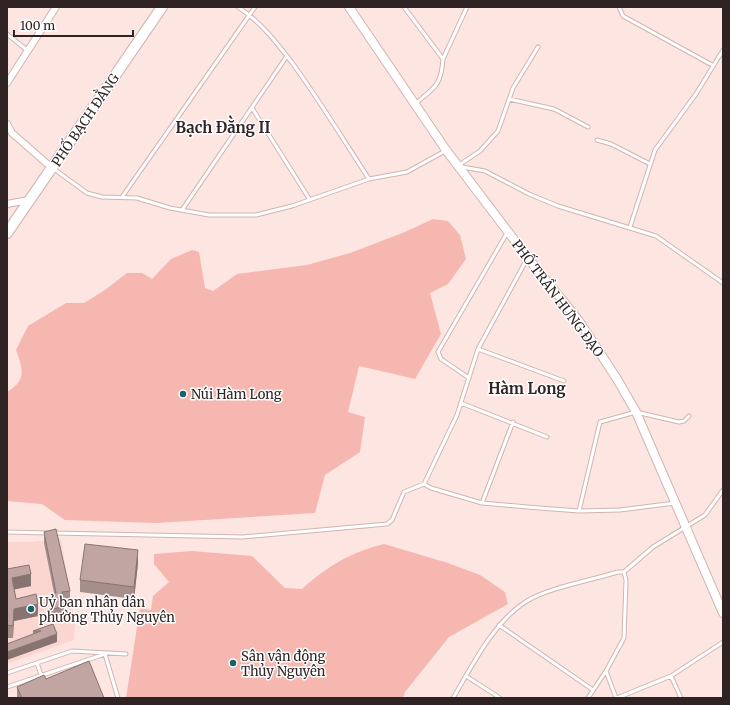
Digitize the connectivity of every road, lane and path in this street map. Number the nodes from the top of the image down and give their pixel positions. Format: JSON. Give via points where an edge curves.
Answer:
{"nodes":[{"id":1,"x":56,"y":7,"type":"edge"},
{"id":2,"x":162,"y":7,"type":"edge"},
{"id":3,"x":238,"y":7,"type":"edge"},
{"id":4,"x":255,"y":7,"type":"edge"},
{"id":5,"x":349,"y":7,"type":"edge"},
{"id":6,"x":404,"y":7,"type":"edge"},
{"id":7,"x":467,"y":7,"type":"edge"},
{"id":8,"x":619,"y":7,"type":"edge"},
{"id":9,"x":249,"y":14,"type":"junction"},
{"id":10,"x":7,"y":34,"type":"edge"},
{"id":11,"x":538,"y":47,"type":"dead end"},
{"id":12,"x":27,"y":50,"type":"junction"},
{"id":13,"x":723,"y":50,"type":"edge"},
{"id":14,"x":287,"y":56,"type":"junction"},
{"id":15,"x":443,"y":59,"type":"junction"},
{"id":16,"x":712,"y":65,"type":"junction"},
{"id":17,"x":7,"y":83,"type":"edge"},
{"id":18,"x":510,"y":99,"type":"junction"},
{"id":19,"x":415,"y":104,"type":"junction"},
{"id":20,"x":252,"y":108,"type":"junction"},
{"id":21,"x":7,"y":124,"type":"edge"},
{"id":22,"x":588,"y":127,"type":"dead end"},
{"id":23,"x":597,"y":140,"type":"dead end"},
{"id":24,"x":446,"y":150,"type":"junction"},
{"id":25,"x":650,"y":164,"type":"junction"},
{"id":26,"x":458,"y":166,"type":"junction"},
{"id":27,"x":52,"y":168,"type":"junction"},
{"id":28,"x":369,"y":179,"type":"junction"},
{"id":29,"x":122,"y":198,"type":"junction"},
{"id":30,"x":29,"y":200,"type":"junction"},
{"id":31,"x":310,"y":200,"type":"junction"},
{"id":32,"x":7,"y":204,"type":"edge"},
{"id":33,"x":182,"y":210,"type":"junction"},
{"id":34,"x":630,"y":227,"type":"junction"},
{"id":35,"x":508,"y":231,"type":"junction"},
{"id":36,"x":7,"y":233,"type":"edge"},
{"id":37,"x":528,"y":258,"type":"junction"},
{"id":38,"x":723,"y":283,"type":"edge"},
{"id":39,"x":478,"y":349,"type":"junction"},
{"id":40,"x":469,"y":378,"type":"junction"},
{"id":41,"x":564,"y":381,"type":"dead end"},
{"id":42,"x":461,"y":403,"type":"junction"},
{"id":43,"x":636,"y":412,"type":"junction"},
{"id":44,"x":689,"y":416,"type":"dead end"},
{"id":45,"x":512,"y":422,"type":"junction"},
{"id":46,"x":547,"y":437,"type":"dead end"},
{"id":47,"x":424,"y":484,"type":"junction"},
{"id":48,"x":723,"y":490,"type":"edge"},
{"id":49,"x":482,"y":503,"type":"junction"},
{"id":50,"x":676,"y":503,"type":"junction"},
{"id":51,"x":579,"y":511,"type":"junction"},
{"id":52,"x":687,"y":526,"type":"junction"},
{"id":53,"x":7,"y":532,"type":"edge"},
{"id":54,"x":624,"y":572,"type":"junction"},
{"id":55,"x":723,"y":613,"type":"edge"},
{"id":56,"x":499,"y":625,"type":"junction"},
{"id":57,"x":723,"y":642,"type":"edge"},
{"id":58,"x":105,"y":654,"type":"junction"},
{"id":59,"x":126,"y":654,"type":"dead end"},
{"id":60,"x":37,"y":663,"type":"junction"},
{"id":61,"x":606,"y":671,"type":"junction"},
{"id":62,"x":7,"y":674,"type":"edge"},
{"id":63,"x":41,"y":675,"type":"junction"},
{"id":64,"x":466,"y":676,"type":"junction"},
{"id":65,"x":671,"y":676,"type":"junction"},
{"id":66,"x":7,"y":687,"type":"edge"},
{"id":67,"x":593,"y":690,"type":"junction"},
{"id":68,"x":118,"y":698,"type":"edge"},
{"id":69,"x":453,"y":698,"type":"edge"},
{"id":70,"x":500,"y":698,"type":"edge"},
{"id":71,"x":588,"y":698,"type":"edge"},
{"id":72,"x":617,"y":698,"type":"edge"},
{"id":73,"x":682,"y":698,"type":"edge"}],
"edges":[{"from":1,"to":12,"type":"street"},
{"from":2,"to":27,"type":"main road","name":"PHỐ BẠCH ĐẰNG"},
{"from":3,"to":9,"type":"lane"},
{"from":4,"to":9,"type":"lane"},
{"from":5,"to":19,"type":"street","name":"PHỐ TRẦN HƯNG ĐẠO"},
{"from":6,"to":15,"type":"lane"},
{"from":7,"to":15,"type":"lane"},
{"from":8,"to":16,"type":"lane","via":[[623,16]]},
{"from":9,"to":14,"type":"lane"},
{"from":9,"to":29,"type":"lane"},
{"from":10,"to":12,"type":"lane"},
{"from":11,"to":18,"type":"lane","via":[[519,78]]},
{"from":12,"to":17,"type":"street"},
{"from":13,"to":16,"type":"lane"},
{"from":14,"to":20,"type":"lane"},
{"from":14,"to":28,"type":"lane","via":[[319,99]]},
{"from":15,"to":19,"type":"lane","via":[[442,75],[438,84]]},
{"from":16,"to":25,"type":"lane","via":[[696,94],[655,150]]},
{"from":18,"to":22,"type":"lane","via":[[554,109]]},
{"from":18,"to":26,"type":"lane","via":[[498,131],[480,151]]},
{"from":19,"to":24,"type":"street","name":"PHỐ TRẦN HƯNG ĐẠO"},
{"from":20,"to":31,"type":"lane"},
{"from":20,"to":33,"type":"lane"},
{"from":21,"to":27,"type":"street","via":[[12,133]]},
{"from":23,"to":25,"type":"lane","via":[[611,144]]},
{"from":24,"to":26,"type":"street","name":"PHỐ TRẦN HƯNG ĐẠO"},
{"from":24,"to":28,"type":"lane","via":[[407,172]]},
{"from":25,"to":34,"type":"lane"},
{"from":26,"to":34,"type":"lane","via":[[485,171],[558,206]]},
{"from":26,"to":35,"type":"street","name":"PHỐ TRẦN HƯNG ĐẠO"},
{"from":27,"to":29,"type":"lane","via":[[87,193]]},
{"from":27,"to":30,"type":"main road","name":"PHỐ BẠCH ĐẰNG"},
{"from":28,"to":31,"type":"lane"},
{"from":29,"to":33,"type":"lane","via":[[137,198]]},
{"from":30,"to":32,"type":"street"},
{"from":30,"to":36,"type":"main road","name":"PHỐ BẠCH ĐẰNG"},
{"from":31,"to":33,"type":"lane","via":[[256,216],[209,215]]},
{"from":34,"to":38,"type":"lane","via":[[656,236]]},
{"from":35,"to":37,"type":"street","name":"PHỐ TRẦN HƯNG ĐẠO"},
{"from":35,"to":40,"type":"lane","via":[[438,352],[441,359]]},
{"from":37,"to":39,"type":"lane"},
{"from":37,"to":43,"type":"street","name":"PHỐ TRẦN HƯNG ĐẠO","via":[[579,321]]},
{"from":39,"to":40,"type":"lane"},
{"from":39,"to":41,"type":"lane"},
{"from":40,"to":42,"type":"lane"},
{"from":42,"to":45,"type":"lane"},
{"from":42,"to":47,"type":"lane"},
{"from":43,"to":44,"type":"lane","via":[[679,422]]},
{"from":43,"to":50,"type":"street","name":"PHỐ TRẦN HƯNG ĐẠO"},
{"from":43,"to":51,"type":"lane","via":[[598,423]]},
{"from":45,"to":46,"type":"lane"},
{"from":45,"to":49,"type":"lane"},
{"from":47,"to":49,"type":"lane"},
{"from":47,"to":53,"type":"lane","via":[[404,492],[392,520],[387,524],[243,537]]},
{"from":48,"to":52,"type":"lane","via":[[705,515]]},
{"from":49,"to":51,"type":"lane"},
{"from":50,"to":51,"type":"lane","via":[[620,510]]},
{"from":50,"to":52,"type":"street","name":"PHỐ TRẦN HƯNG ĐẠO"},
{"from":52,"to":54,"type":"lane","via":[[654,547]]},
{"from":52,"to":55,"type":"street","name":"PHỐ TRẦN HƯNG ĐẠO"},
{"from":54,"to":56,"type":"lane","via":[[538,595],[515,610]]},
{"from":54,"to":61,"type":"lane","via":[[624,638]]},
{"from":56,"to":64,"type":"lane"},
{"from":56,"to":67,"type":"lane"},
{"from":57,"to":65,"type":"lane"},
{"from":58,"to":59,"type":"lane"},
{"from":58,"to":60,"type":"lane","via":[[72,651]]},
{"from":58,"to":63,"type":"lane"},
{"from":58,"to":68,"type":"lane"},
{"from":60,"to":62,"type":"lane"},
{"from":60,"to":63,"type":"lane"},
{"from":61,"to":67,"type":"lane"},
{"from":61,"to":72,"type":"lane"},
{"from":63,"to":66,"type":"lane"},
{"from":64,"to":69,"type":"lane"},
{"from":64,"to":70,"type":"lane"},
{"from":65,"to":72,"type":"lane"},
{"from":65,"to":73,"type":"lane"},
{"from":67,"to":71,"type":"lane"}]}
